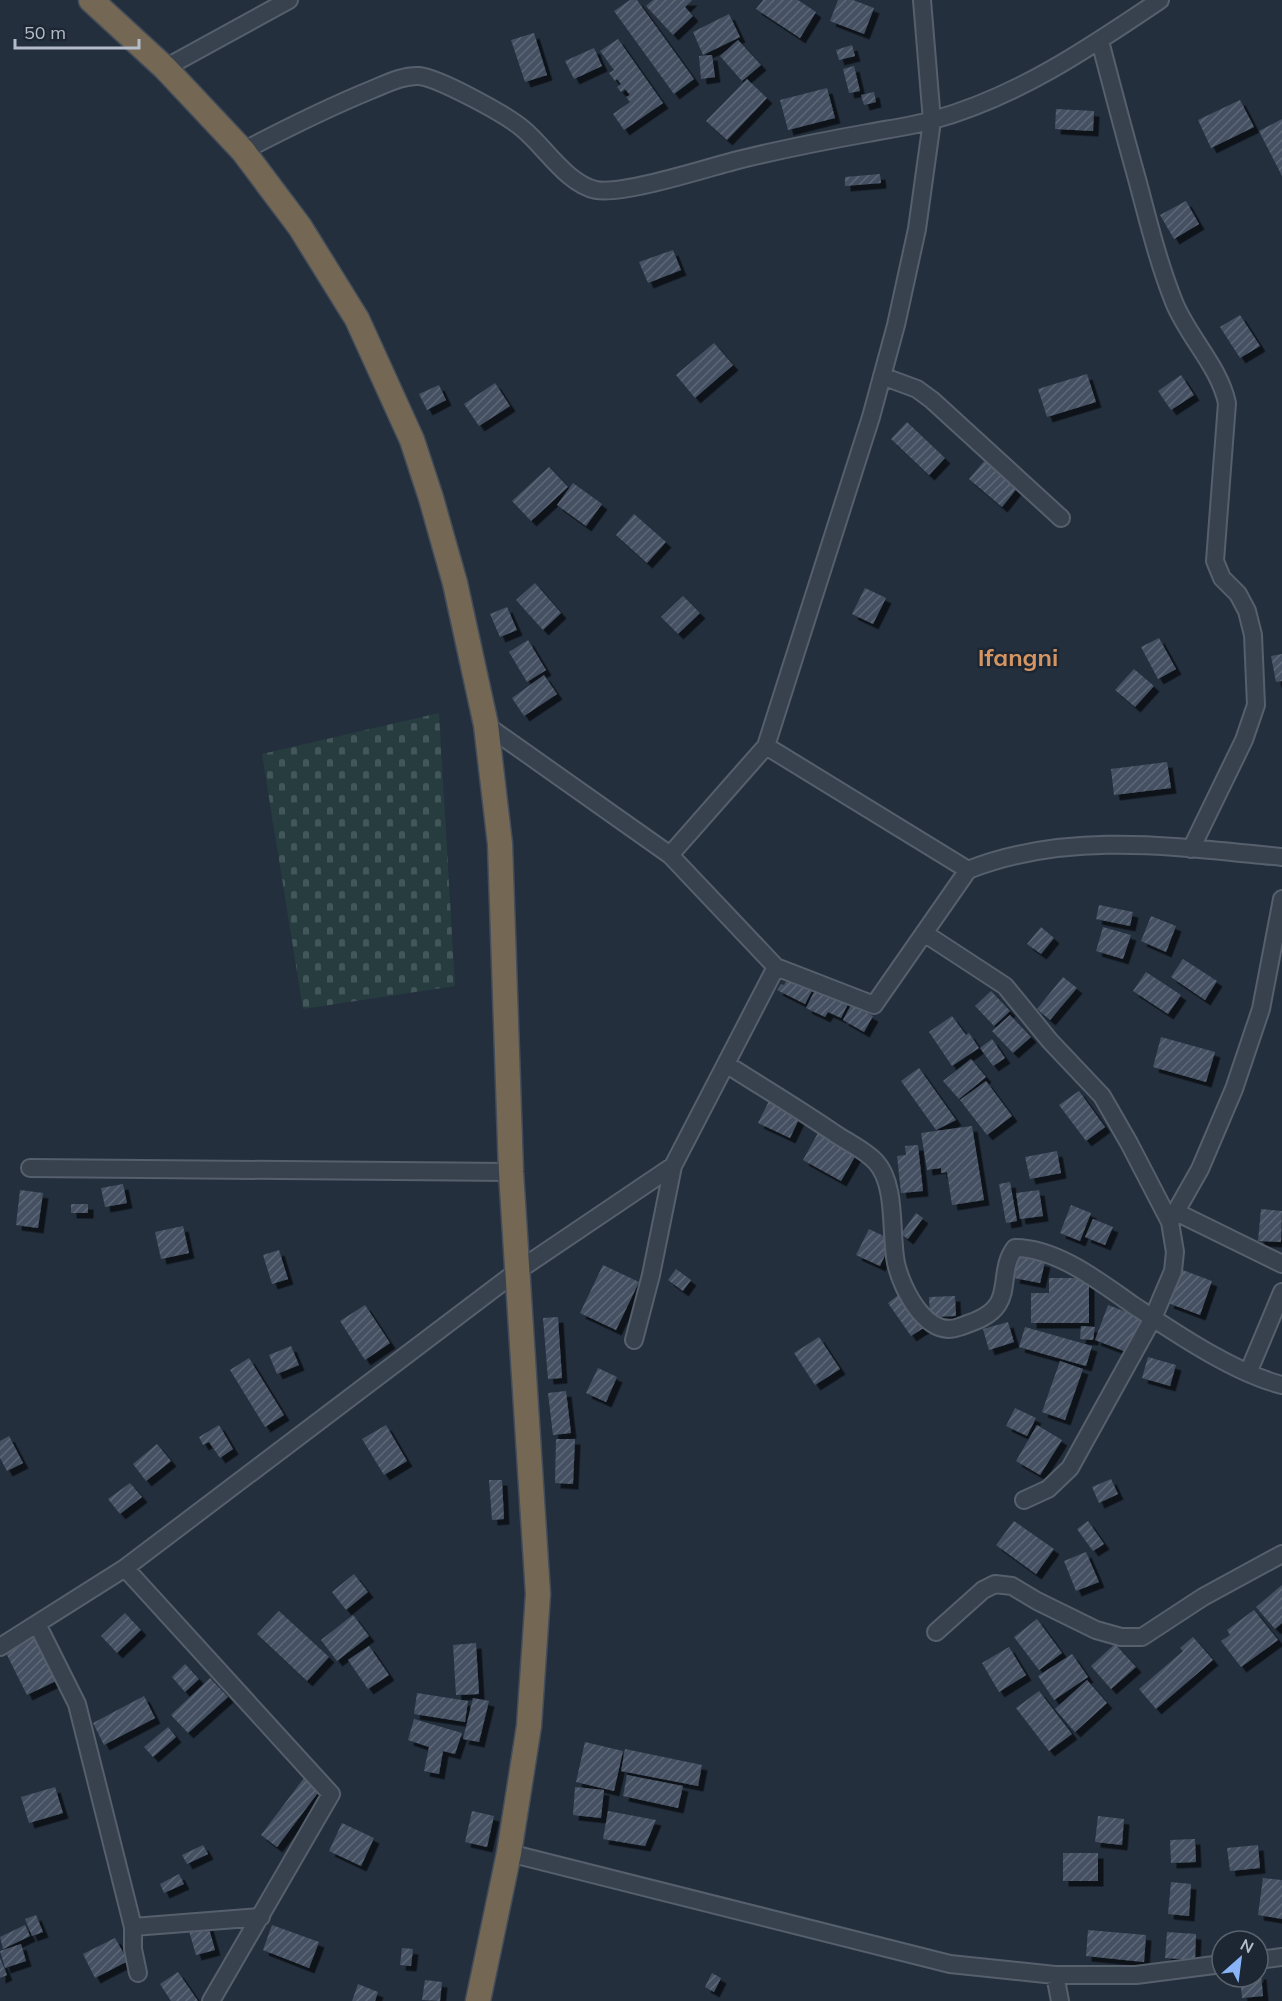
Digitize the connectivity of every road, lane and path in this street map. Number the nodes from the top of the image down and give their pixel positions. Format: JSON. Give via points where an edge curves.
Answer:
{"nodes":[{"id":1,"x":91,"y":0,"type":"edge"},
{"id":2,"x":290,"y":0,"type":"edge"},
{"id":3,"x":922,"y":0,"type":"edge"},
{"id":4,"x":1160,"y":0,"type":"edge"},
{"id":5,"x":1100,"y":41,"type":"junction"},
{"id":6,"x":165,"y":68,"type":"junction"},
{"id":7,"x":932,"y":121,"type":"junction"},
{"id":8,"x":243,"y":151,"type":"junction"},
{"id":9,"x":882,"y":376,"type":"junction"},
{"id":10,"x":1060,"y":518,"type":"dead end"},
{"id":11,"x":486,"y":725,"type":"junction"},
{"id":12,"x":766,"y":746,"type":"junction"},
{"id":13,"x":1191,"y":849,"type":"junction"},
{"id":14,"x":670,"y":855,"type":"junction"},
{"id":15,"x":1282,"y":857,"type":"edge"},
{"id":16,"x":968,"y":870,"type":"junction"},
{"id":17,"x":1282,"y":899,"type":"edge"},
{"id":18,"x":924,"y":933,"type":"junction"},
{"id":19,"x":776,"y":967,"type":"junction"},
{"id":20,"x":726,"y":1064,"type":"junction"},
{"id":21,"x":673,"y":1166,"type":"junction"},
{"id":22,"x":30,"y":1168,"type":"dead end"},
{"id":23,"x":511,"y":1172,"type":"junction"},
{"id":24,"x":1173,"y":1217,"type":"junction"},
{"id":25,"x":1282,"y":1264,"type":"edge"},
{"id":26,"x":516,"y":1272,"type":"junction"},
{"id":27,"x":1282,"y":1292,"type":"edge"},
{"id":28,"x":1153,"y":1318,"type":"junction"},
{"id":29,"x":634,"y":1340,"type":"dead end"},
{"id":30,"x":1248,"y":1372,"type":"junction"},
{"id":31,"x":1282,"y":1384,"type":"edge"},
{"id":32,"x":1024,"y":1500,"type":"dead end"},
{"id":33,"x":1282,"y":1554,"type":"edge"},
{"id":34,"x":125,"y":1568,"type":"junction"},
{"id":35,"x":37,"y":1624,"type":"junction"},
{"id":36,"x":936,"y":1632,"type":"dead end"},
{"id":37,"x":0,"y":1647,"type":"edge"},
{"id":38,"x":509,"y":1853,"type":"junction"},
{"id":39,"x":261,"y":1917,"type":"junction"},
{"id":40,"x":133,"y":1928,"type":"junction"},
{"id":41,"x":1210,"y":1966,"type":"edge"},
{"id":42,"x":138,"y":1973,"type":"dead end"},
{"id":43,"x":1055,"y":1975,"type":"junction"},
{"id":44,"x":211,"y":2001,"type":"edge"},
{"id":45,"x":478,"y":2001,"type":"edge"},
{"id":46,"x":1060,"y":2001,"type":"edge"}],
"edges":[{"from":1,"to":6,"type":"highway"},
{"from":2,"to":6,"type":"street"},
{"from":3,"to":7,"type":"street"},
{"from":4,"to":5,"type":"street"},
{"from":5,"to":7,"type":"street","via":[[1015,90]]},
{"from":5,"to":13,"type":"street","via":[[1155,248],[1175,304],[1215,370],[1227,403],[1215,561],[1222,578],[1238,594],[1247,611],[1256,705],[1244,740]]},
{"from":6,"to":8,"type":"highway"},
{"from":7,"to":8,"type":"street","via":[[782,149],[634,186],[595,190],[572,178],[522,128],[441,82],[419,76],[399,79],[334,105]]},
{"from":7,"to":9,"type":"street","via":[[917,229]]},
{"from":8,"to":11,"type":"highway","via":[[300,227],[357,319],[412,440],[455,583]]},
{"from":9,"to":10,"type":"street","via":[[932,400]]},
{"from":9,"to":12,"type":"street"},
{"from":11,"to":14,"type":"street"},
{"from":11,"to":23,"type":"highway","via":[[500,844]]},
{"from":12,"to":14,"type":"street"},
{"from":12,"to":16,"type":"street"},
{"from":13,"to":15,"type":"street"},
{"from":13,"to":16,"type":"street","via":[[1151,844],[1089,845],[1000,859]]},
{"from":14,"to":19,"type":"street"},
{"from":16,"to":18,"type":"street"},
{"from":17,"to":24,"type":"street","via":[[1261,1009],[1234,1089],[1200,1169]]},
{"from":18,"to":19,"type":"street","via":[[874,1005]]},
{"from":18,"to":24,"type":"street","via":[[1005,986],[1102,1096]]},
{"from":19,"to":20,"type":"street"},
{"from":20,"to":21,"type":"street"},
{"from":20,"to":28,"type":"street","via":[[876,1162],[885,1176],[896,1264],[925,1320],[936,1327],[951,1330],[962,1326],[983,1318],[998,1304],[1008,1257],[1015,1248],[1072,1263]]},
{"from":21,"to":26,"type":"street"},
{"from":21,"to":29,"type":"street"},
{"from":22,"to":23,"type":"street"},
{"from":23,"to":26,"type":"highway"},
{"from":24,"to":25,"type":"street"},
{"from":24,"to":28,"type":"street","via":[[1173,1270]]},
{"from":26,"to":34,"type":"street"},
{"from":26,"to":38,"type":"highway","via":[[538,1594],[529,1726]]},
{"from":27,"to":30,"type":"street"},
{"from":28,"to":30,"type":"street"},
{"from":28,"to":32,"type":"street","via":[[1070,1468],[1048,1489]]},
{"from":30,"to":31,"type":"street"},
{"from":33,"to":36,"type":"street","via":[[1203,1597],[1142,1637],[1121,1637],[1096,1630],[1012,1586],[995,1584]]},
{"from":34,"to":35,"type":"street"},
{"from":34,"to":39,"type":"street","via":[[331,1794]]},
{"from":35,"to":37,"type":"street"},
{"from":35,"to":40,"type":"street","via":[[77,1704]]},
{"from":38,"to":43,"type":"street","via":[[950,1964]]},
{"from":38,"to":45,"type":"highway"},
{"from":39,"to":40,"type":"street"},
{"from":39,"to":44,"type":"street"},
{"from":40,"to":42,"type":"street"},
{"from":41,"to":43,"type":"street","via":[[1136,1975]]},
{"from":43,"to":46,"type":"street"}]}
